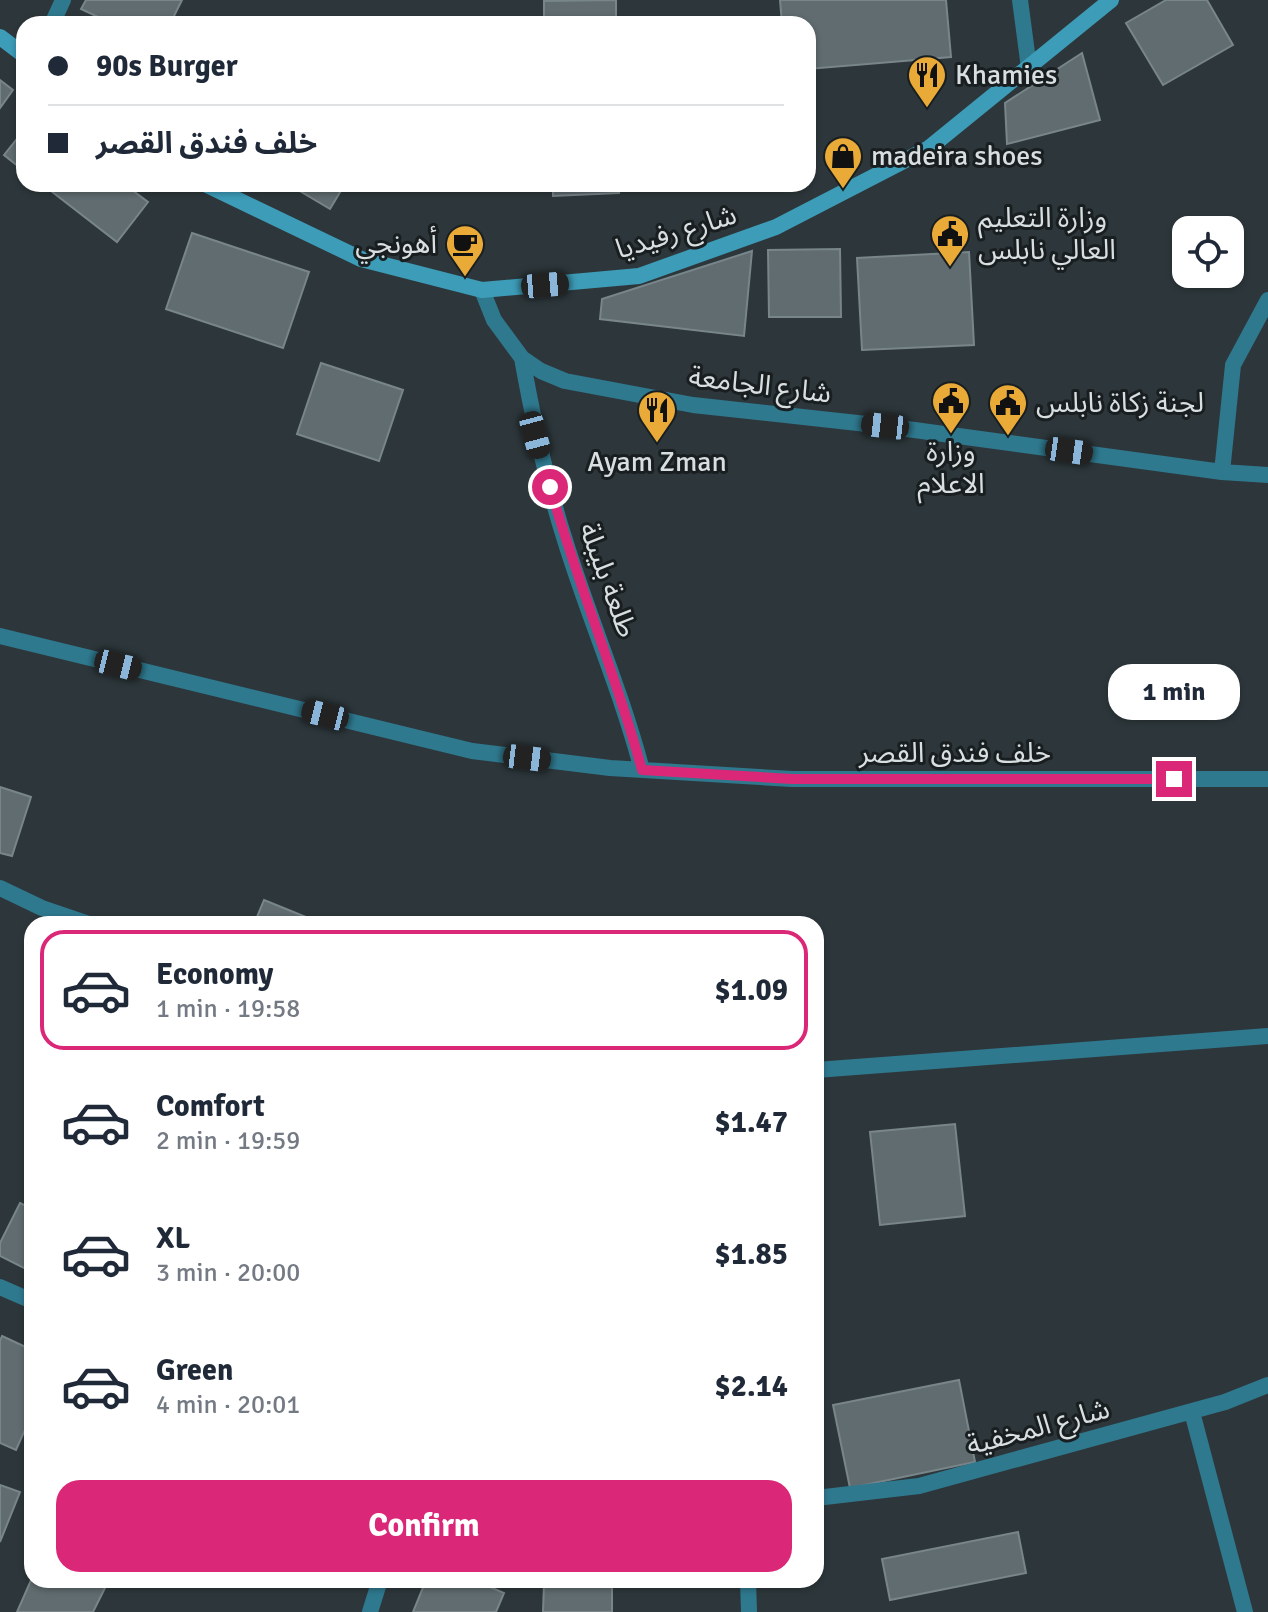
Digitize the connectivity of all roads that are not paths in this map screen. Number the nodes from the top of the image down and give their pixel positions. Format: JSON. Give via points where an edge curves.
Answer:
{"nodes":[{"id":1,"x":1020,"y":0,"type":"edge"},
{"id":2,"x":1111,"y":0,"type":"edge"},
{"id":3,"x":1029,"y":68,"type":"junction"},
{"id":4,"x":222,"y":192,"type":"edge"},
{"id":5,"x":482,"y":290,"type":"junction"},
{"id":6,"x":1268,"y":300,"type":"edge"},
{"id":7,"x":522,"y":358,"type":"junction"},
{"id":8,"x":1222,"y":472,"type":"junction"},
{"id":9,"x":1268,"y":475,"type":"edge"},
{"id":10,"x":0,"y":636,"type":"edge"},
{"id":11,"x":642,"y":770,"type":"junction"},
{"id":12,"x":1268,"y":779,"type":"edge"},
{"id":13,"x":0,"y":888,"type":"edge"},
{"id":14,"x":66,"y":916,"type":"edge"},
{"id":15,"x":1268,"y":1036,"type":"edge"},
{"id":16,"x":824,"y":1069,"type":"edge"},
{"id":17,"x":0,"y":1287,"type":"edge"},
{"id":18,"x":24,"y":1298,"type":"edge"},
{"id":19,"x":1268,"y":1385,"type":"edge"},
{"id":20,"x":1192,"y":1412,"type":"junction"},
{"id":21,"x":824,"y":1497,"type":"edge"},
{"id":22,"x":378,"y":1588,"type":"edge"},
{"id":23,"x":748,"y":1588,"type":"edge"},
{"id":24,"x":370,"y":1612,"type":"edge"},
{"id":25,"x":749,"y":1612,"type":"edge"},
{"id":26,"x":1245,"y":1612,"type":"edge"}],
"edges":[{"from":1,"to":3,"type":"street"},
{"from":2,"to":3,"type":"main road","name":"شارع رفيديا"},
{"from":3,"to":5,"type":"main road","name":"شارع رفيديا","via":[[929,148],[776,227],[639,276]]},
{"from":4,"to":5,"type":"main road","name":"شارع رفيديا","via":[[361,259]]},
{"from":5,"to":7,"type":"street","name":"شارع الجامعة","via":[[494,320]]},
{"from":6,"to":8,"type":"street","via":[[1233,365]]},
{"from":7,"to":8,"type":"street","name":"شارع الجامعة","via":[[565,381],[693,405]]},
{"from":7,"to":11,"type":"street","name":"طلعة بليبلة","via":[[535,435],[564,539]]},
{"from":8,"to":9,"type":"street","name":"شارع الجامعة"},
{"from":10,"to":11,"type":"street","name":"خلف فندق القصر","via":[[472,751]]},
{"from":11,"to":12,"type":"street","name":"خلف فندق القصر","via":[[792,779]]},
{"from":13,"to":14,"type":"street"},
{"from":15,"to":16,"type":"street"},
{"from":17,"to":18,"type":"street"},
{"from":19,"to":20,"type":"street","name":"شارع المخفية"},
{"from":20,"to":21,"type":"street","name":"شارع المخفية","via":[[919,1486]]},
{"from":20,"to":26,"type":"street"},
{"from":22,"to":24,"type":"street"},
{"from":23,"to":25,"type":"street"}]}
